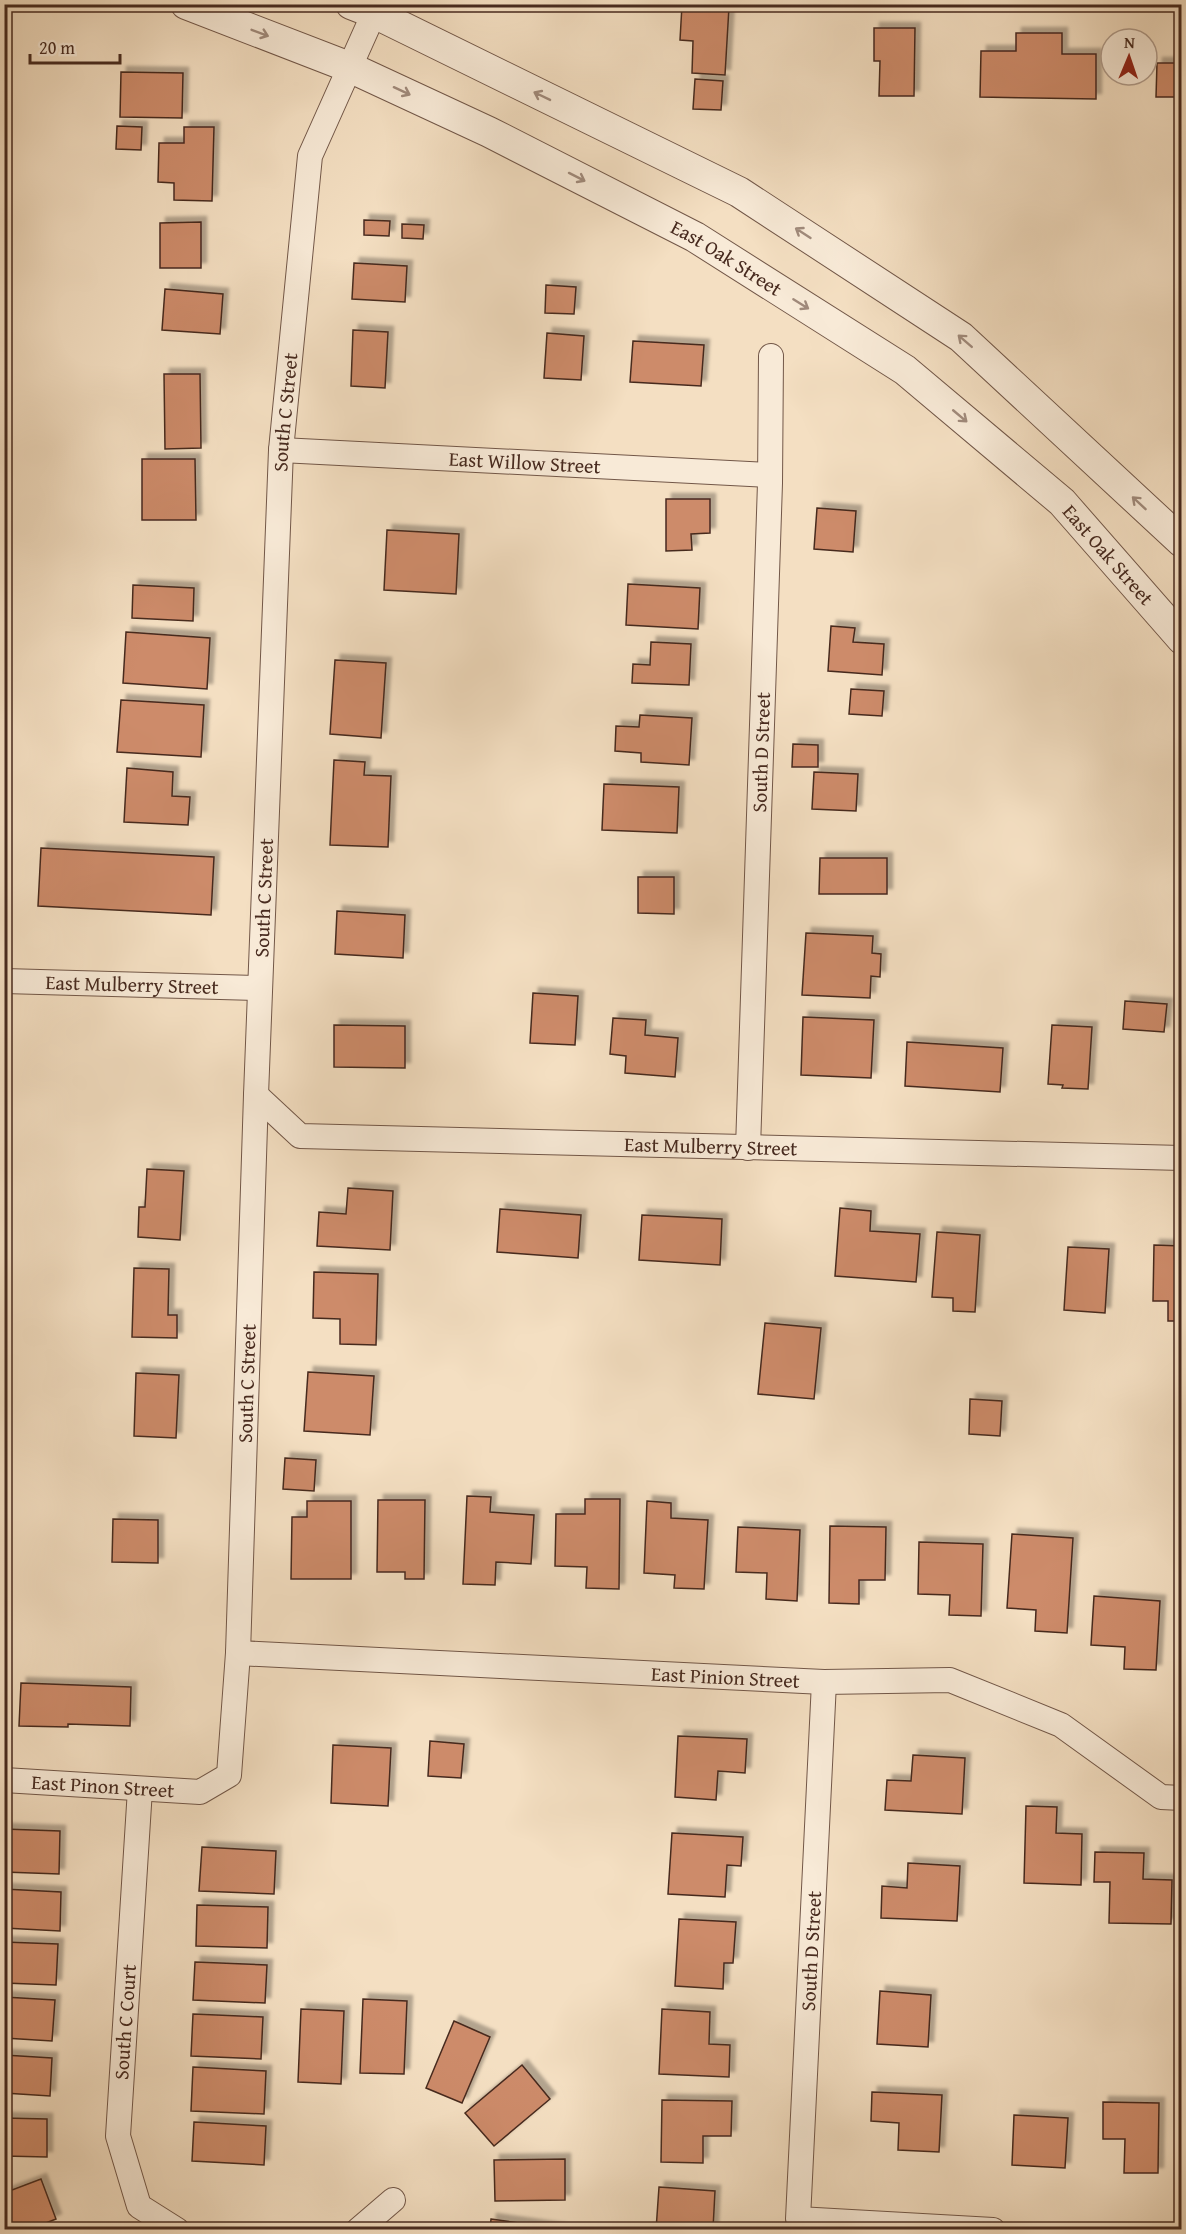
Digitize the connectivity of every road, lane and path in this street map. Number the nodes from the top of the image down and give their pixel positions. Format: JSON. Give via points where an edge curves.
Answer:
{"nodes":[{"id":1,"x":186,"y":4,"type":"edge"},
{"id":2,"x":369,"y":7,"type":"edge"},
{"id":3,"x":349,"y":66,"type":"junction"},
{"id":4,"x":771,"y":356,"type":"dead end"},
{"id":5,"x":281,"y":450,"type":"junction"},
{"id":6,"x":770,"y":475,"type":"junction"},
{"id":7,"x":1182,"y":542,"type":"edge"},
{"id":8,"x":1182,"y":639,"type":"edge"},
{"id":9,"x":4,"y":981,"type":"edge"},
{"id":10,"x":260,"y":988,"type":"junction"},
{"id":11,"x":256,"y":1095,"type":"junction"},
{"id":12,"x":748,"y":1149,"type":"junction"},
{"id":13,"x":1182,"y":1158,"type":"edge"},
{"id":14,"x":238,"y":1653,"type":"junction"},
{"id":15,"x":824,"y":1682,"type":"junction"},
{"id":16,"x":4,"y":1780,"type":"edge"},
{"id":17,"x":140,"y":1789,"type":"junction"},
{"id":18,"x":200,"y":1792,"type":"joint"},
{"id":19,"x":1182,"y":1798,"type":"edge"},
{"id":20,"x":393,"y":2200,"type":"dead end"},
{"id":21,"x":177,"y":2229,"type":"edge"},
{"id":22,"x":358,"y":2229,"type":"edge"},
{"id":23,"x":993,"y":2229,"type":"edge"}],
"edges":[{"from":1,"to":3,"type":"street","name":"East Oak Street","one_way":true},
{"from":2,"to":3,"type":"street","name":"South C Street"},
{"from":7,"to":2,"type":"street","one_way":true,"via":[[961,337],[740,192]]},
{"from":3,"to":5,"type":"street","name":"South C Street","via":[[310,156]]},
{"from":3,"to":8,"type":"street","name":"East Oak Street","one_way":true,"via":[[695,237],[905,370],[1062,502]]},
{"from":4,"to":6,"type":"street","name":"South D Street"},
{"from":5,"to":6,"type":"street","name":"East Willow Street"},
{"from":5,"to":10,"type":"street","name":"South C Street"},
{"from":6,"to":12,"type":"street","name":"South D Street"},
{"from":9,"to":10,"type":"street","name":"East Mulberry Street"},
{"from":10,"to":11,"type":"street","name":"South C Street"},
{"from":11,"to":12,"type":"street","name":"East Mulberry Street","via":[[300,1136]]},
{"from":11,"to":14,"type":"street","name":"South C Street"},
{"from":12,"to":13,"type":"street","name":"East Mulberry Street"},
{"from":14,"to":15,"type":"street","name":"East Pinion Street"},
{"from":14,"to":18,"type":"street","name":"South C Street","via":[[229,1775]]},
{"from":15,"to":19,"type":"street","name":"East Pinion Street","via":[[950,1680],[1061,1725],[1161,1797]]},
{"from":15,"to":23,"type":"street","name":"South D Street","via":[[798,2219]]},
{"from":16,"to":17,"type":"street","name":"East Pinon Street"},
{"from":17,"to":18,"type":"street","name":"East Pinon Street"},
{"from":17,"to":21,"type":"street","name":"South C Court","via":[[118,2136],[139,2206]]},
{"from":20,"to":22,"type":"street"}]}
